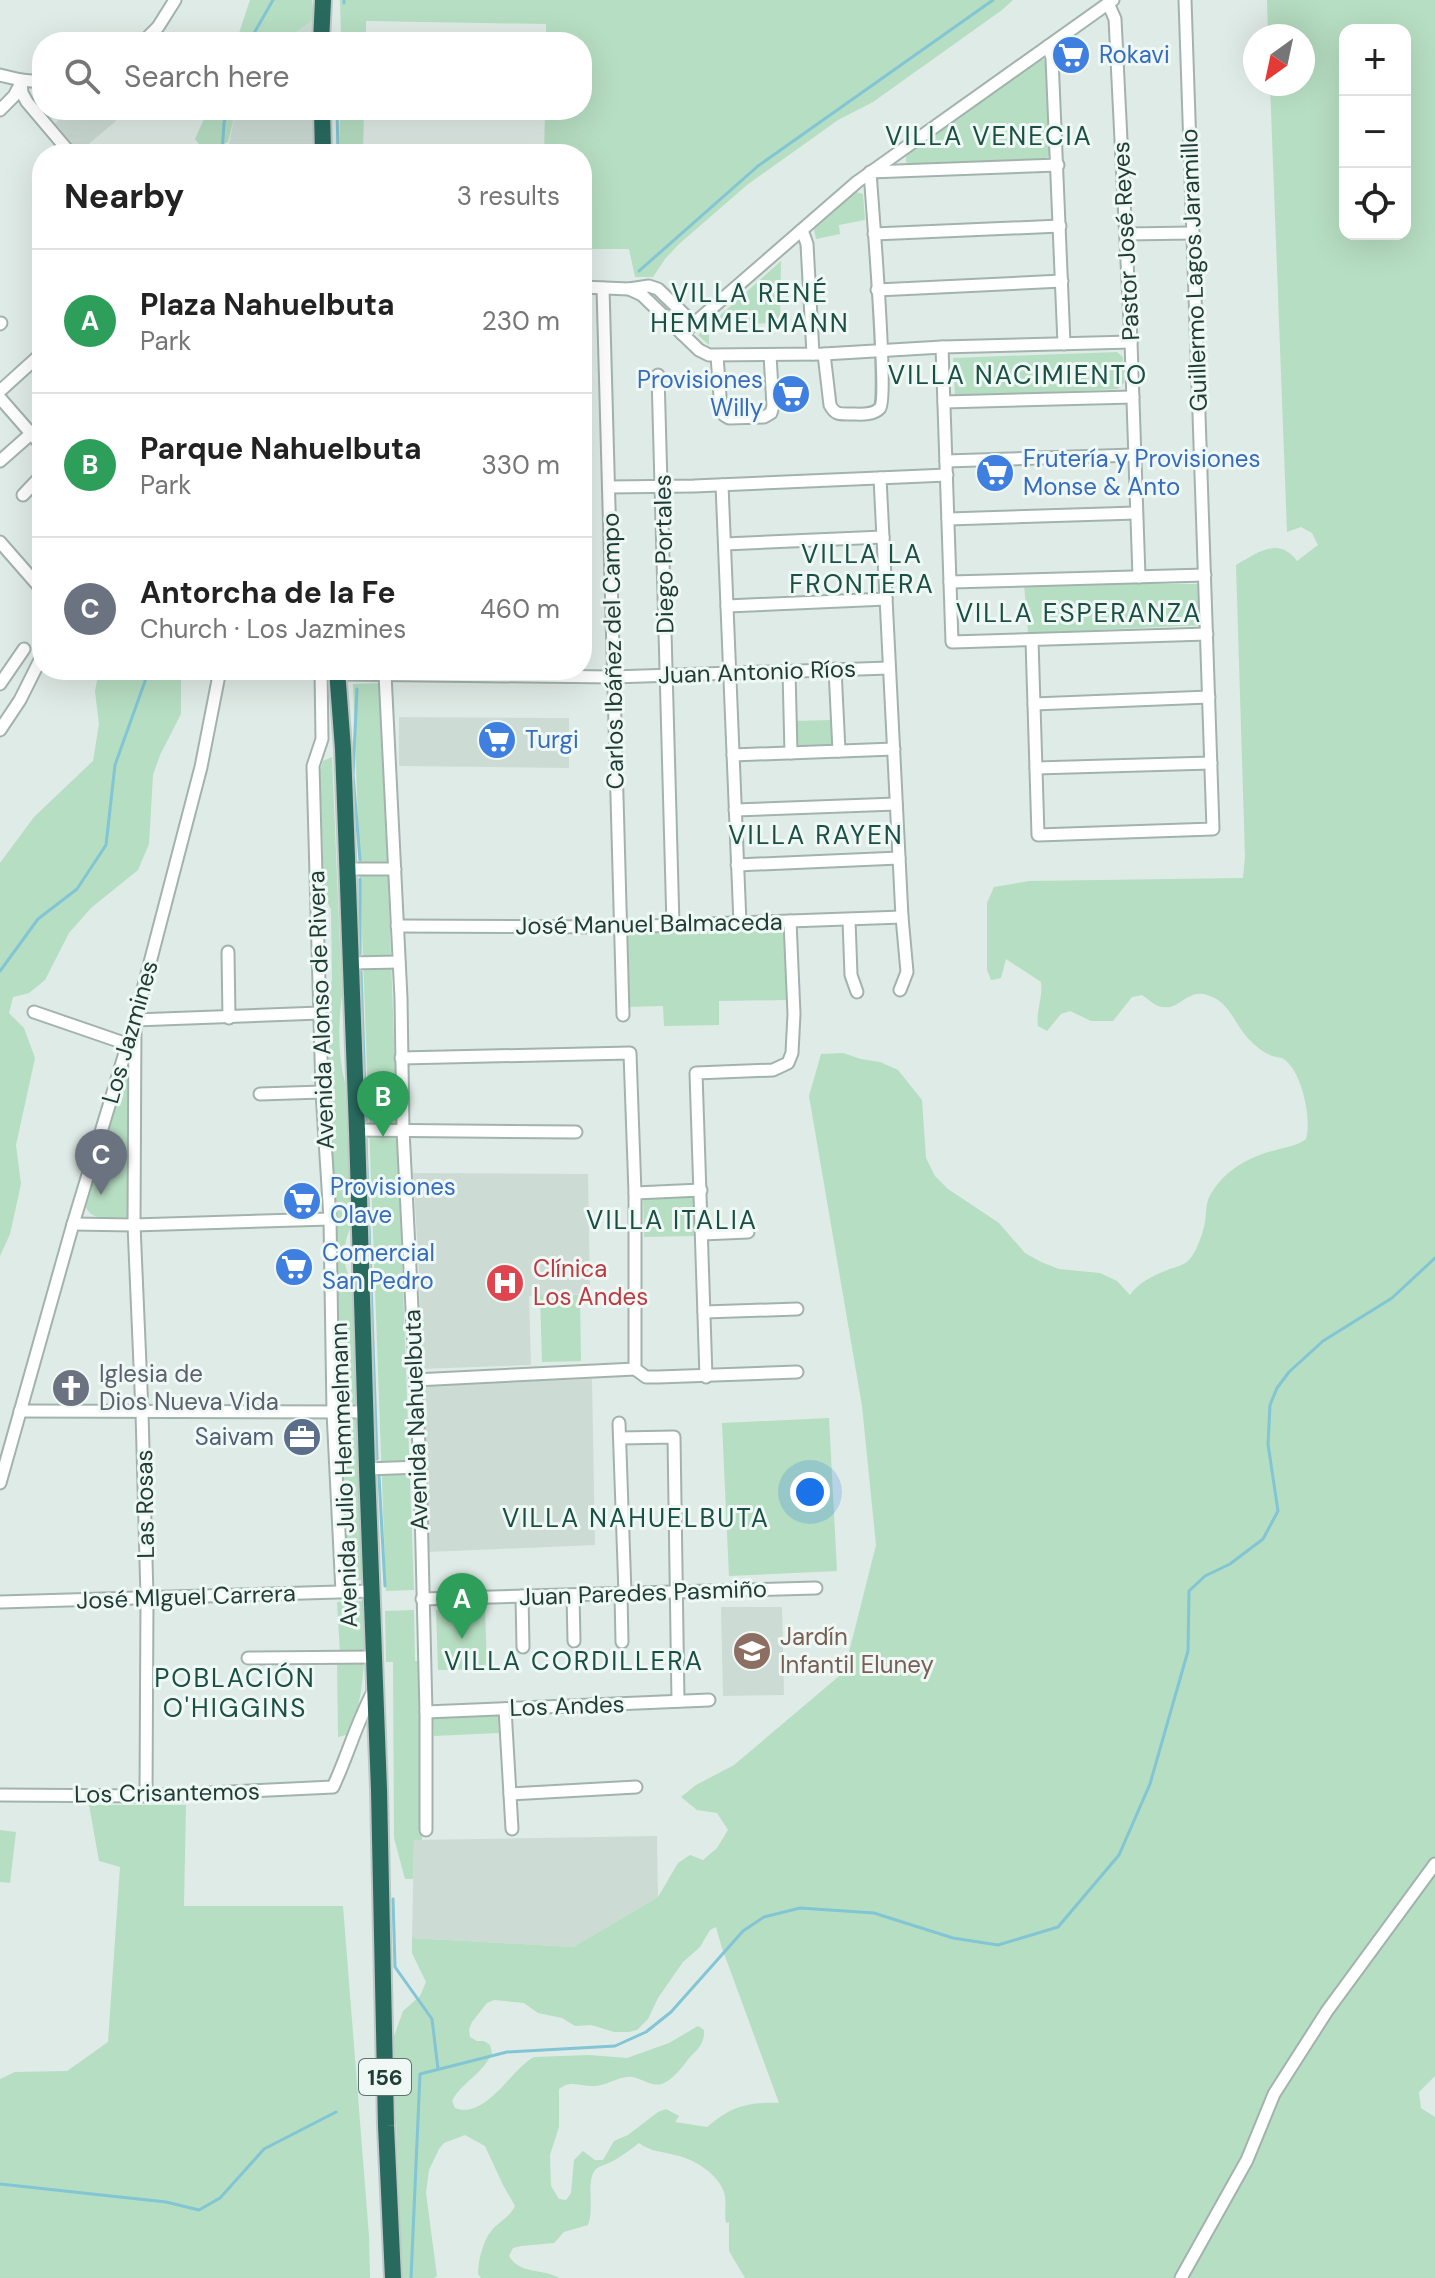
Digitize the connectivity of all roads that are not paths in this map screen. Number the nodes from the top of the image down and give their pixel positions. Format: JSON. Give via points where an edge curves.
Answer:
{"nodes":[{"id":1,"x":175,"y":0,"type":"edge"},
{"id":2,"x":323,"y":0,"type":"edge"},
{"id":3,"x":1185,"y":0,"type":"edge"},
{"id":4,"x":1110,"y":2,"type":"edge"},
{"id":5,"x":153,"y":32,"type":"edge"},
{"id":6,"x":321,"y":32,"type":"edge"},
{"id":7,"x":1048,"y":46,"type":"junction"},
{"id":8,"x":0,"y":75,"type":"edge"},
{"id":9,"x":21,"y":80,"type":"junction"},
{"id":10,"x":32,"y":81,"type":"edge"},
{"id":11,"x":32,"y":108,"type":"edge"},
{"id":12,"x":0,"y":110,"type":"edge"},
{"id":13,"x":42,"y":120,"type":"edge"},
{"id":14,"x":322,"y":120,"type":"edge"},
{"id":15,"x":63,"y":144,"type":"edge"},
{"id":16,"x":323,"y":144,"type":"edge"},
{"id":17,"x":1058,"y":165,"type":"junction"},
{"id":18,"x":870,"y":172,"type":"junction"},
{"id":19,"x":1060,"y":226,"type":"junction"},
{"id":20,"x":802,"y":230,"type":"junction"},
{"id":21,"x":1193,"y":233,"type":"junction"},
{"id":22,"x":874,"y":234,"type":"junction"},
{"id":23,"x":1126,"y":234,"type":"junction"},
{"id":24,"x":1062,"y":281,"type":"junction"},
{"id":25,"x":592,"y":287,"type":"edge"},
{"id":26,"x":603,"y":288,"type":"junction"},
{"id":27,"x":629,"y":289,"type":"junction"},
{"id":28,"x":877,"y":290,"type":"junction"},
{"id":29,"x":694,"y":324,"type":"junction"},
{"id":30,"x":682,"y":334,"type":"junction"},
{"id":31,"x":1131,"y":342,"type":"junction"},
{"id":32,"x":1064,"y":344,"type":"junction"},
{"id":33,"x":942,"y":347,"type":"junction"},
{"id":34,"x":881,"y":351,"type":"junction"},
{"id":35,"x":819,"y":354,"type":"junction"},
{"id":36,"x":770,"y":355,"type":"junction"},
{"id":37,"x":717,"y":356,"type":"junction"},
{"id":38,"x":32,"y":362,"type":"edge"},
{"id":39,"x":658,"y":375,"type":"dead end"},
{"id":40,"x":0,"y":391,"type":"edge"},
{"id":41,"x":1133,"y":397,"type":"junction"},
{"id":42,"x":0,"y":398,"type":"edge"},
{"id":43,"x":944,"y":402,"type":"junction"},
{"id":44,"x":31,"y":433,"type":"joint"},
{"id":45,"x":1134,"y":455,"type":"junction"},
{"id":46,"x":0,"y":461,"type":"edge"},
{"id":47,"x":946,"y":461,"type":"junction"},
{"id":48,"x":947,"y":475,"type":"junction"},
{"id":49,"x":880,"y":478,"type":"junction"},
{"id":50,"x":662,"y":485,"type":"junction"},
{"id":51,"x":722,"y":485,"type":"junction"},
{"id":52,"x":32,"y":486,"type":"edge"},
{"id":53,"x":609,"y":487,"type":"junction"},
{"id":54,"x":23,"y":495,"type":"dead end"},
{"id":55,"x":1136,"y":513,"type":"junction"},
{"id":56,"x":948,"y":519,"type":"junction"},
{"id":57,"x":883,"y":537,"type":"junction"},
{"id":58,"x":0,"y":542,"type":"edge"},
{"id":59,"x":725,"y":544,"type":"junction"},
{"id":60,"x":1205,"y":575,"type":"junction"},
{"id":61,"x":1139,"y":577,"type":"junction"},
{"id":62,"x":32,"y":579,"type":"edge"},
{"id":63,"x":950,"y":582,"type":"junction"},
{"id":64,"x":886,"y":599,"type":"junction"},
{"id":65,"x":727,"y":606,"type":"junction"},
{"id":66,"x":1207,"y":634,"type":"junction"},
{"id":67,"x":1032,"y":640,"type":"junction"},
{"id":68,"x":24,"y":649,"type":"dead end"},
{"id":69,"x":889,"y":668,"type":"junction"},
{"id":70,"x":835,"y":669,"type":"junction"},
{"id":71,"x":789,"y":671,"type":"junction"},
{"id":72,"x":730,"y":674,"type":"junction"},
{"id":73,"x":32,"y":676,"type":"edge"},
{"id":74,"x":667,"y":676,"type":"junction"},
{"id":75,"x":592,"y":677,"type":"edge"},
{"id":76,"x":613,"y":677,"type":"junction"},
{"id":77,"x":1,"y":680,"type":"edge"},
{"id":78,"x":218,"y":680,"type":"edge"},
{"id":79,"x":330,"y":680,"type":"edge"},
{"id":80,"x":332,"y":680,"type":"edge"},
{"id":81,"x":385,"y":680,"type":"edge"},
{"id":82,"x":1209,"y":697,"type":"junction"},
{"id":83,"x":20,"y":700,"type":"junction"},
{"id":84,"x":1034,"y":704,"type":"junction"},
{"id":85,"x":0,"y":730,"type":"edge"},
{"id":86,"x":894,"y":749,"type":"junction"},
{"id":87,"x":839,"y":751,"type":"junction"},
{"id":88,"x":791,"y":753,"type":"junction"},
{"id":89,"x":733,"y":755,"type":"junction"},
{"id":90,"x":1211,"y":763,"type":"junction"},
{"id":91,"x":1036,"y":768,"type":"junction"},
{"id":92,"x":896,"y":804,"type":"junction"},
{"id":93,"x":735,"y":810,"type":"junction"},
{"id":94,"x":899,"y":858,"type":"junction"},
{"id":95,"x":737,"y":865,"type":"junction"},
{"id":96,"x":347,"y":869,"type":"junction"},
{"id":97,"x":395,"y":869,"type":"junction"},
{"id":98,"x":902,"y":917,"type":"junction"},
{"id":99,"x":849,"y":920,"type":"junction"},
{"id":100,"x":790,"y":921,"type":"junction"},
{"id":101,"x":740,"y":923,"type":"junction"},
{"id":102,"x":673,"y":925,"type":"junction"},
{"id":103,"x":397,"y":926,"type":"junction"},
{"id":104,"x":620,"y":927,"type":"junction"},
{"id":105,"x":228,"y":952,"type":"dead end"},
{"id":106,"x":399,"y":962,"type":"junction"},
{"id":107,"x":350,"y":963,"type":"junction"},
{"id":108,"x":900,"y":990,"type":"dead end"},
{"id":109,"x":857,"y":992,"type":"dead end"},
{"id":110,"x":34,"y":1012,"type":"dead end"},
{"id":111,"x":320,"y":1013,"type":"junction"},
{"id":112,"x":623,"y":1015,"type":"dead end"},
{"id":113,"x":229,"y":1018,"type":"junction"},
{"id":114,"x":135,"y":1020,"type":"junction"},
{"id":115,"x":127,"y":1044,"type":"junction"},
{"id":116,"x":401,"y":1058,"type":"junction"},
{"id":117,"x":322,"y":1092,"type":"junction"},
{"id":118,"x":260,"y":1094,"type":"dead end"},
{"id":119,"x":357,"y":1130,"type":"junction"},
{"id":120,"x":403,"y":1130,"type":"junction"},
{"id":121,"x":576,"y":1132,"type":"dead end"},
{"id":122,"x":701,"y":1190,"type":"junction"},
{"id":123,"x":635,"y":1193,"type":"junction"},
{"id":124,"x":330,"y":1219,"type":"junction"},
{"id":125,"x":73,"y":1224,"type":"junction"},
{"id":126,"x":134,"y":1225,"type":"junction"},
{"id":127,"x":748,"y":1232,"type":"dead end"},
{"id":128,"x":702,"y":1234,"type":"junction"},
{"id":129,"x":797,"y":1309,"type":"dead end"},
{"id":130,"x":704,"y":1312,"type":"junction"},
{"id":131,"x":635,"y":1369,"type":"junction"},
{"id":132,"x":797,"y":1372,"type":"dead end"},
{"id":133,"x":706,"y":1377,"type":"junction"},
{"id":134,"x":415,"y":1380,"type":"junction"},
{"id":135,"x":20,"y":1411,"type":"junction"},
{"id":136,"x":142,"y":1412,"type":"junction"},
{"id":137,"x":333,"y":1412,"type":"junction"},
{"id":138,"x":365,"y":1412,"type":"junction"},
{"id":139,"x":619,"y":1423,"type":"dead end"},
{"id":140,"x":620,"y":1438,"type":"junction"},
{"id":141,"x":420,"y":1467,"type":"junction"},
{"id":142,"x":367,"y":1469,"type":"junction"},
{"id":143,"x":0,"y":1483,"type":"edge"},
{"id":144,"x":816,"y":1588,"type":"dead end"},
{"id":145,"x":372,"y":1591,"type":"junction"},
{"id":146,"x":342,"y":1592,"type":"junction"},
{"id":147,"x":676,"y":1592,"type":"junction"},
{"id":148,"x":623,"y":1594,"type":"junction"},
{"id":149,"x":573,"y":1595,"type":"junction"},
{"id":150,"x":522,"y":1596,"type":"junction"},
{"id":151,"x":147,"y":1597,"type":"junction"},
{"id":152,"x":422,"y":1599,"type":"junction"},
{"id":153,"x":0,"y":1602,"type":"edge"},
{"id":154,"x":574,"y":1641,"type":"dead end"},
{"id":155,"x":622,"y":1642,"type":"dead end"},
{"id":156,"x":523,"y":1647,"type":"dead end"},
{"id":157,"x":374,"y":1657,"type":"junction"},
{"id":158,"x":248,"y":1658,"type":"dead end"},
{"id":159,"x":375,"y":1688,"type":"junction"},
{"id":160,"x":709,"y":1700,"type":"dead end"},
{"id":161,"x":678,"y":1701,"type":"junction"},
{"id":162,"x":505,"y":1709,"type":"junction"},
{"id":163,"x":426,"y":1712,"type":"junction"},
{"id":164,"x":636,"y":1787,"type":"dead end"},
{"id":165,"x":510,"y":1794,"type":"junction"},
{"id":166,"x":0,"y":1795,"type":"edge"},
{"id":167,"x":146,"y":1796,"type":"junction"},
{"id":168,"x":512,"y":1829,"type":"dead end"},
{"id":169,"x":426,"y":1830,"type":"dead end"},
{"id":170,"x":1435,"y":1864,"type":"edge"},
{"id":171,"x":393,"y":2278,"type":"edge"},
{"id":172,"x":1181,"y":2278,"type":"edge"}],
"edges":[{"from":1,"to":5,"type":"street"},
{"from":2,"to":6,"type":"highway"},
{"from":3,"to":21,"type":"street","name":"Guillermo Lagos Jaramillo"},
{"from":4,"to":7,"type":"street"},
{"from":4,"to":23,"type":"street","name":"Pastor José Reyes"},
{"from":7,"to":17,"type":"street"},
{"from":7,"to":18,"type":"street"},
{"from":8,"to":9,"type":"street"},
{"from":9,"to":10,"type":"street"},
{"from":9,"to":11,"type":"street"},
{"from":9,"to":12,"type":"street"},
{"from":13,"to":15,"type":"street"},
{"from":14,"to":16,"type":"highway"},
{"from":17,"to":18,"type":"street"},
{"from":17,"to":19,"type":"street"},
{"from":18,"to":20,"type":"street"},
{"from":18,"to":22,"type":"street"},
{"from":19,"to":22,"type":"street"},
{"from":19,"to":24,"type":"street"},
{"from":20,"to":29,"type":"street"},
{"from":20,"to":35,"type":"street"},
{"from":21,"to":23,"type":"street"},
{"from":21,"to":60,"type":"street","name":"Guillermo Lagos Jaramillo"},
{"from":22,"to":28,"type":"street"},
{"from":23,"to":31,"type":"street","name":"Pastor José Reyes"},
{"from":24,"to":28,"type":"street"},
{"from":24,"to":32,"type":"street"},
{"from":25,"to":26,"type":"street"},
{"from":26,"to":27,"type":"street"},
{"from":26,"to":53,"type":"street","name":"Carlos Ibáñez del Campo"},
{"from":27,"to":29,"type":"street","via":[[658,289]]},
{"from":27,"to":30,"type":"street"},
{"from":28,"to":34,"type":"street"},
{"from":29,"to":30,"type":"street"},
{"from":30,"to":37,"type":"street","via":[[704,353]]},
{"from":31,"to":32,"type":"street"},
{"from":31,"to":41,"type":"street","name":"Pastor José Reyes"},
{"from":32,"to":33,"type":"street"},
{"from":33,"to":34,"type":"street"},
{"from":33,"to":43,"type":"street"},
{"from":34,"to":35,"type":"street"},
{"from":34,"to":35,"type":"street","via":[[883,400],[871,413],[832,411]]},
{"from":35,"to":36,"type":"street"},
{"from":36,"to":37,"type":"street"},
{"from":36,"to":37,"type":"street","via":[[771,413],[729,418],[721,410]]},
{"from":38,"to":40,"type":"street"},
{"from":39,"to":50,"type":"street","name":"Diego Portales"},
{"from":41,"to":43,"type":"street"},
{"from":41,"to":45,"type":"street","name":"Pastor José Reyes"},
{"from":42,"to":44,"type":"street"},
{"from":43,"to":47,"type":"street"},
{"from":44,"to":46,"type":"street"},
{"from":45,"to":47,"type":"street"},
{"from":45,"to":55,"type":"street","name":"Pastor José Reyes"},
{"from":47,"to":48,"type":"street"},
{"from":48,"to":49,"type":"street"},
{"from":48,"to":56,"type":"street"},
{"from":49,"to":51,"type":"street"},
{"from":49,"to":57,"type":"street"},
{"from":50,"to":51,"type":"street"},
{"from":50,"to":53,"type":"street"},
{"from":50,"to":74,"type":"street","name":"Diego Portales"},
{"from":51,"to":59,"type":"street"},
{"from":52,"to":54,"type":"street"},
{"from":53,"to":76,"type":"street","name":"Carlos Ibáñez del Campo"},
{"from":55,"to":56,"type":"street"},
{"from":55,"to":61,"type":"street","name":"Pastor José Reyes"},
{"from":56,"to":63,"type":"street"},
{"from":57,"to":59,"type":"street"},
{"from":57,"to":64,"type":"street"},
{"from":58,"to":62,"type":"street"},
{"from":59,"to":65,"type":"street"},
{"from":60,"to":61,"type":"street"},
{"from":60,"to":66,"type":"street","name":"Guillermo Lagos Jaramillo"},
{"from":61,"to":63,"type":"street"},
{"from":63,"to":67,"type":"street","via":[[952,642]]},
{"from":64,"to":65,"type":"street"},
{"from":64,"to":69,"type":"street"},
{"from":65,"to":72,"type":"street"},
{"from":66,"to":67,"type":"street"},
{"from":66,"to":82,"type":"street","name":"Guillermo Lagos Jaramillo"},
{"from":67,"to":84,"type":"street"},
{"from":68,"to":77,"type":"street"},
{"from":69,"to":70,"type":"street","name":"Juan Antonio Ríos"},
{"from":69,"to":86,"type":"street"},
{"from":70,"to":71,"type":"street","name":"Juan Antonio Ríos"},
{"from":70,"to":87,"type":"street"},
{"from":71,"to":72,"type":"street","name":"Juan Antonio Ríos"},
{"from":71,"to":88,"type":"street"},
{"from":72,"to":74,"type":"street","name":"Juan Antonio Ríos"},
{"from":72,"to":89,"type":"street"},
{"from":73,"to":83,"type":"street"},
{"from":74,"to":76,"type":"street","name":"Juan Antonio Ríos"},
{"from":74,"to":102,"type":"street","name":"Diego Portales"},
{"from":75,"to":76,"type":"street","name":"Juan Antonio Ríos"},
{"from":76,"to":104,"type":"street","name":"Carlos Ibáñez del Campo"},
{"from":77,"to":83,"type":"street"},
{"from":78,"to":114,"type":"street","name":"Los Jazmines","via":[[201,767]]},
{"from":79,"to":111,"type":"street","name":"Avenida Alonso de Rivera","via":[[313,766]]},
{"from":80,"to":96,"type":"highway","name":"Avenida Julio Hemmelmann","number":"156","via":[[343,749]]},
{"from":81,"to":97,"type":"street","name":"Avenida Nahuelbuta"},
{"from":82,"to":84,"type":"street"},
{"from":82,"to":90,"type":"street","name":"Guillermo Lagos Jaramillo"},
{"from":83,"to":85,"type":"street"},
{"from":84,"to":91,"type":"street"},
{"from":86,"to":87,"type":"street"},
{"from":86,"to":92,"type":"street"},
{"from":87,"to":88,"type":"street"},
{"from":88,"to":89,"type":"street"},
{"from":89,"to":93,"type":"street"},
{"from":90,"to":91,"type":"street"},
{"from":90,"to":91,"type":"street","name":"Guillermo Lagos Jaramillo","via":[[1213,829],[1038,835]]},
{"from":92,"to":93,"type":"street"},
{"from":92,"to":94,"type":"street"},
{"from":93,"to":95,"type":"street"},
{"from":94,"to":95,"type":"street"},
{"from":94,"to":98,"type":"street"},
{"from":95,"to":101,"type":"street"},
{"from":96,"to":97,"type":"street"},
{"from":96,"to":107,"type":"highway","name":"Avenida Julio Hemmelmann","number":"156"},
{"from":97,"to":103,"type":"street","name":"Avenida Nahuelbuta"},
{"from":98,"to":99,"type":"street","name":"José Manuel Balmaceda"},
{"from":98,"to":108,"type":"street","via":[[907,972]]},
{"from":99,"to":100,"type":"street","name":"José Manuel Balmaceda"},
{"from":99,"to":109,"type":"street","via":[[851,975]]},
{"from":100,"to":101,"type":"street","name":"José Manuel Balmaceda"},
{"from":100,"to":122,"type":"street","via":[[791,1059],[773,1070],[696,1073]]},
{"from":101,"to":102,"type":"street","name":"José Manuel Balmaceda"},
{"from":102,"to":104,"type":"street","name":"José Manuel Balmaceda"},
{"from":103,"to":104,"type":"street","name":"José Manuel Balmaceda"},
{"from":103,"to":106,"type":"street","name":"Avenida Nahuelbuta"},
{"from":104,"to":112,"type":"street","name":"Carlos Ibáñez del Campo"},
{"from":105,"to":113,"type":"street"},
{"from":106,"to":107,"type":"street"},
{"from":106,"to":116,"type":"street","name":"Avenida Nahuelbuta"},
{"from":107,"to":119,"type":"highway","name":"Avenida Julio Hemmelmann","number":"156"},
{"from":110,"to":115,"type":"street"},
{"from":111,"to":113,"type":"street"},
{"from":111,"to":117,"type":"street","name":"Avenida Alonso de Rivera"},
{"from":113,"to":114,"type":"street"},
{"from":114,"to":115,"type":"street","name":"Los Jazmines"},
{"from":114,"to":126,"type":"street","name":"Las Rosas"},
{"from":115,"to":125,"type":"street","name":"Los Jazmines"},
{"from":116,"to":120,"type":"street","name":"Avenida Nahuelbuta"},
{"from":116,"to":123,"type":"street","via":[[630,1053]]},
{"from":117,"to":118,"type":"street"},
{"from":117,"to":124,"type":"street","name":"Avenida Alonso de Rivera"},
{"from":119,"to":120,"type":"street"},
{"from":119,"to":138,"type":"highway","name":"Avenida Julio Hemmelmann","number":"156"},
{"from":120,"to":121,"type":"street"},
{"from":120,"to":134,"type":"street","name":"Avenida Nahuelbuta"},
{"from":122,"to":123,"type":"street"},
{"from":122,"to":128,"type":"street"},
{"from":123,"to":131,"type":"street"},
{"from":124,"to":126,"type":"street"},
{"from":124,"to":137,"type":"street","name":"Avenida Alonso de Rivera"},
{"from":125,"to":126,"type":"street"},
{"from":125,"to":135,"type":"street","name":"Los Jazmines"},
{"from":126,"to":136,"type":"street","name":"Las Rosas"},
{"from":127,"to":128,"type":"street"},
{"from":128,"to":130,"type":"street"},
{"from":129,"to":130,"type":"street"},
{"from":130,"to":133,"type":"street"},
{"from":131,"to":133,"type":"street","via":[[646,1377]]},
{"from":131,"to":134,"type":"street"},
{"from":132,"to":133,"type":"street"},
{"from":134,"to":141,"type":"street","name":"Avenida Nahuelbuta"},
{"from":135,"to":136,"type":"street"},
{"from":135,"to":143,"type":"street","name":"Los Jazmines"},
{"from":136,"to":137,"type":"street"},
{"from":136,"to":151,"type":"street","name":"Las Rosas"},
{"from":137,"to":138,"type":"street"},
{"from":137,"to":146,"type":"street","name":"Avenida Alonso de Rivera"},
{"from":138,"to":142,"type":"highway","name":"Avenida Julio Hemmelmann","number":"156"},
{"from":139,"to":140,"type":"street"},
{"from":140,"to":147,"type":"street","via":[[674,1437]]},
{"from":140,"to":148,"type":"street"},
{"from":141,"to":142,"type":"street"},
{"from":141,"to":152,"type":"street","name":"Avenida Nahuelbuta"},
{"from":142,"to":145,"type":"highway","name":"Avenida Julio Hemmelmann","number":"156"},
{"from":144,"to":147,"type":"street","name":"Juan Paredes Pasmiño"},
{"from":145,"to":146,"type":"street","name":"José MIguel Carrera"},
{"from":145,"to":157,"type":"highway","name":"Avenida Julio Hemmelmann","number":"156"},
{"from":146,"to":151,"type":"street","name":"José MIguel Carrera"},
{"from":147,"to":148,"type":"street","name":"Juan Paredes Pasmiño"},
{"from":147,"to":161,"type":"street"},
{"from":148,"to":149,"type":"street","name":"Juan Paredes Pasmiño"},
{"from":148,"to":155,"type":"street"},
{"from":149,"to":150,"type":"street","name":"Juan Paredes Pasmiño"},
{"from":149,"to":154,"type":"street"},
{"from":150,"to":152,"type":"street","name":"Juan Paredes Pasmiño"},
{"from":150,"to":156,"type":"street"},
{"from":151,"to":153,"type":"street","name":"José MIguel Carrera"},
{"from":151,"to":167,"type":"street","name":"Las Rosas"},
{"from":152,"to":163,"type":"street","name":"Avenida Nahuelbuta"},
{"from":157,"to":158,"type":"street"},
{"from":157,"to":159,"type":"highway","name":"Avenida Julio Hemmelmann","number":"156"},
{"from":159,"to":167,"type":"street","name":"Los Crisantemos","via":[[333,1787]]},
{"from":159,"to":171,"type":"highway","name":"Avenida Julio Hemmelmann","number":"156"},
{"from":160,"to":161,"type":"street","name":"Los Andes"},
{"from":161,"to":162,"type":"street","name":"Los Andes"},
{"from":162,"to":163,"type":"street","name":"Los Andes"},
{"from":162,"to":165,"type":"street"},
{"from":163,"to":169,"type":"street","name":"Avenida Nahuelbuta"},
{"from":164,"to":165,"type":"street"},
{"from":165,"to":168,"type":"street"},
{"from":166,"to":167,"type":"street","name":"Los Crisantemos"},
{"from":170,"to":172,"type":"street","via":[[1327,2011],[1274,2094],[1247,2160]]}]}
